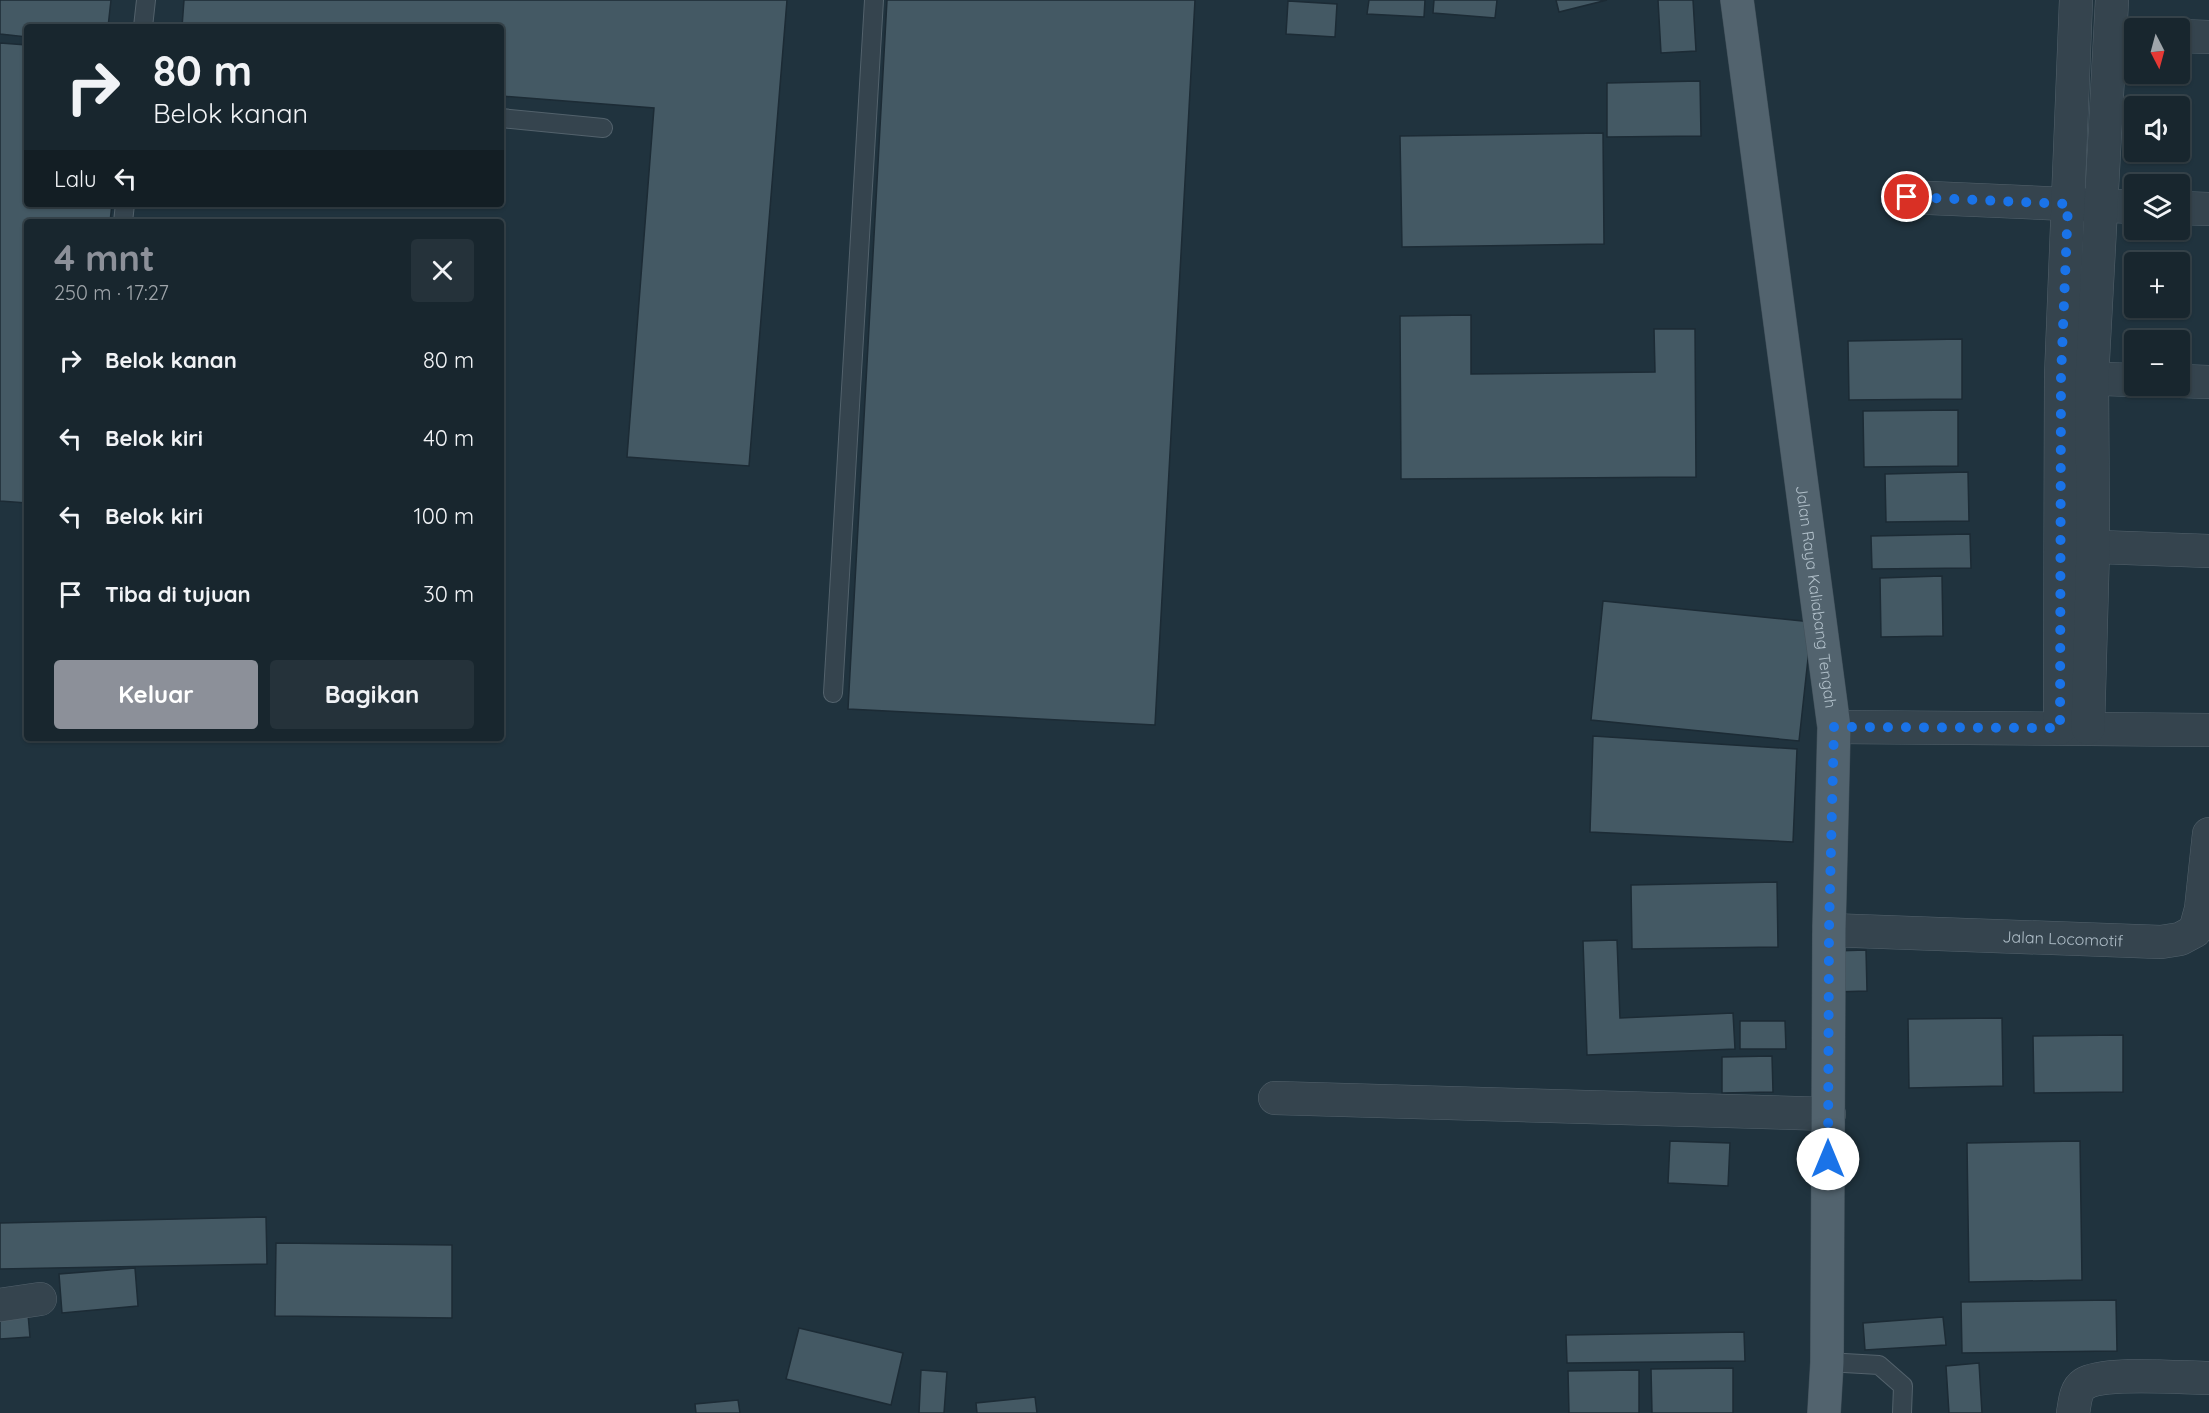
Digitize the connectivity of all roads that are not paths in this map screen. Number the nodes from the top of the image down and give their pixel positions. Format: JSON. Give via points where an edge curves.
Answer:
{"nodes":[{"id":1,"x":146,"y":0,"type":"edge"},
{"id":2,"x":874,"y":0,"type":"edge"},
{"id":3,"x":1737,"y":0,"type":"edge"},
{"id":4,"x":2076,"y":0,"type":"edge"},
{"id":5,"x":2112,"y":0,"type":"edge"},
{"id":6,"x":144,"y":24,"type":"edge"},
{"id":7,"x":2122,"y":34,"type":"edge"},
{"id":8,"x":2190,"y":36,"type":"edge"},
{"id":9,"x":2209,"y":37,"type":"edge"},
{"id":10,"x":504,"y":118,"type":"edge"},
{"id":11,"x":603,"y":128,"type":"dead end"},
{"id":12,"x":1907,"y":197,"type":"dead end"},
{"id":13,"x":2068,"y":204,"type":"junction"},
{"id":14,"x":2101,"y":206,"type":"junction"},
{"id":15,"x":2124,"y":207,"type":"edge"},
{"id":16,"x":2190,"y":208,"type":"edge"},
{"id":17,"x":2209,"y":209,"type":"edge"},
{"id":18,"x":2077,"y":378,"type":"junction"},
{"id":19,"x":2124,"y":380,"type":"edge"},
{"id":20,"x":2190,"y":381,"type":"edge"},
{"id":21,"x":2209,"y":382,"type":"edge"},
{"id":22,"x":2077,"y":546,"type":"junction"},
{"id":23,"x":2209,"y":551,"type":"edge"},
{"id":24,"x":833,"y":693,"type":"dead end"},
{"id":25,"x":1834,"y":727,"type":"junction"},
{"id":26,"x":2074,"y":728,"type":"junction"},
{"id":27,"x":2209,"y":730,"type":"edge"},
{"id":28,"x":2209,"y":834,"type":"edge"},
{"id":29,"x":1829,"y":930,"type":"junction"},
{"id":30,"x":1275,"y":1098,"type":"dead end"},
{"id":31,"x":1829,"y":1114,"type":"junction"},
{"id":32,"x":40,"y":1299,"type":"dead end"},
{"id":33,"x":0,"y":1305,"type":"edge"},
{"id":34,"x":1827,"y":1362,"type":"junction"},
{"id":35,"x":2209,"y":1378,"type":"edge"},
{"id":36,"x":1824,"y":1413,"type":"edge"},
{"id":37,"x":1902,"y":1413,"type":"edge"},
{"id":38,"x":2073,"y":1413,"type":"edge"}],
"edges":[{"from":1,"to":6,"type":"lane"},
{"from":2,"to":24,"type":"lane"},
{"from":3,"to":25,"type":"main road","name":"Jalan Raya Kaliabang Tengah"},
{"from":4,"to":13,"type":"street"},
{"from":5,"to":7,"type":"street"},
{"from":7,"to":14,"type":"street"},
{"from":8,"to":9,"type":"street"},
{"from":10,"to":11,"type":"lane"},
{"from":12,"to":13,"type":"street"},
{"from":13,"to":14,"type":"street"},
{"from":13,"to":18,"type":"street"},
{"from":14,"to":15,"type":"street"},
{"from":14,"to":18,"type":"street"},
{"from":16,"to":17,"type":"street"},
{"from":18,"to":19,"type":"street"},
{"from":18,"to":22,"type":"street"},
{"from":20,"to":21,"type":"street"},
{"from":22,"to":23,"type":"street"},
{"from":22,"to":26,"type":"street"},
{"from":25,"to":26,"type":"street"},
{"from":25,"to":29,"type":"main road","name":"Jalan Raya Kaliabang Tengah"},
{"from":26,"to":27,"type":"street"},
{"from":28,"to":29,"type":"street","name":"Jalan Locomotif","via":[[2195,931],[2180,939],[2161,942]]},
{"from":29,"to":31,"type":"main road","name":"Jalan Raya Kaliabang Tengah"},
{"from":30,"to":31,"type":"street"},
{"from":31,"to":34,"type":"main road","name":"Jalan Raya Kaliabang Tengah"},
{"from":32,"to":33,"type":"street"},
{"from":34,"to":36,"type":"main road","name":"Jalan Raya Kaliabang Tengah"},
{"from":34,"to":37,"type":"lane","via":[[1879,1365],[1903,1386]]},
{"from":35,"to":38,"type":"street","via":[[2095,1380],[2076,1392]]}]}
